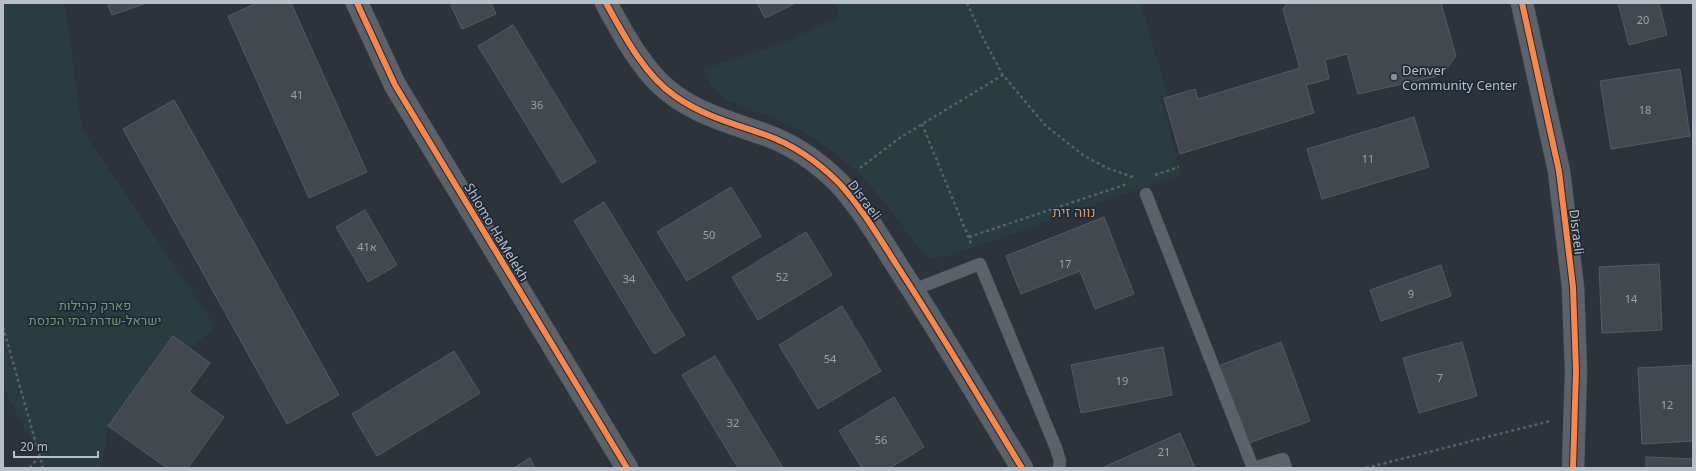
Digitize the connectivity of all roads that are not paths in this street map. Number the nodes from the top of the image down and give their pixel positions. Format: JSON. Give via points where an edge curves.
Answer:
{"nodes":[{"id":1,"x":357,"y":3,"type":"edge"},
{"id":2,"x":606,"y":3,"type":"edge"},
{"id":3,"x":1522,"y":3,"type":"edge"},
{"id":4,"x":1146,"y":194,"type":"dead end"},
{"id":5,"x":913,"y":290,"type":"junction"},
{"id":6,"x":627,"y":468,"type":"edge"},
{"id":7,"x":1022,"y":468,"type":"edge"},
{"id":8,"x":1059,"y":468,"type":"edge"},
{"id":9,"x":1253,"y":468,"type":"edge"},
{"id":10,"x":1286,"y":468,"type":"edge"},
{"id":11,"x":1573,"y":468,"type":"edge"}],
"edges":[{"from":1,"to":6,"type":"street","name":"Shlomo HaMelekh","via":[[395,85]]},
{"from":2,"to":5,"type":"street","name":"Disraeli","via":[[634,51],[655,78],[674,95],[730,124],[768,136],[800,151],[839,183],[860,209]]},
{"from":3,"to":11,"type":"street","name":"Disraeli","via":[[1559,171],[1573,287],[1576,371]]},
{"from":4,"to":9,"type":"lane"},
{"from":5,"to":7,"type":"street","name":"Disraeli"},
{"from":5,"to":8,"type":"lane","via":[[980,264],[1056,448],[1060,461]]},
{"from":9,"to":10,"type":"lane","via":[[1283,458]]}]}
